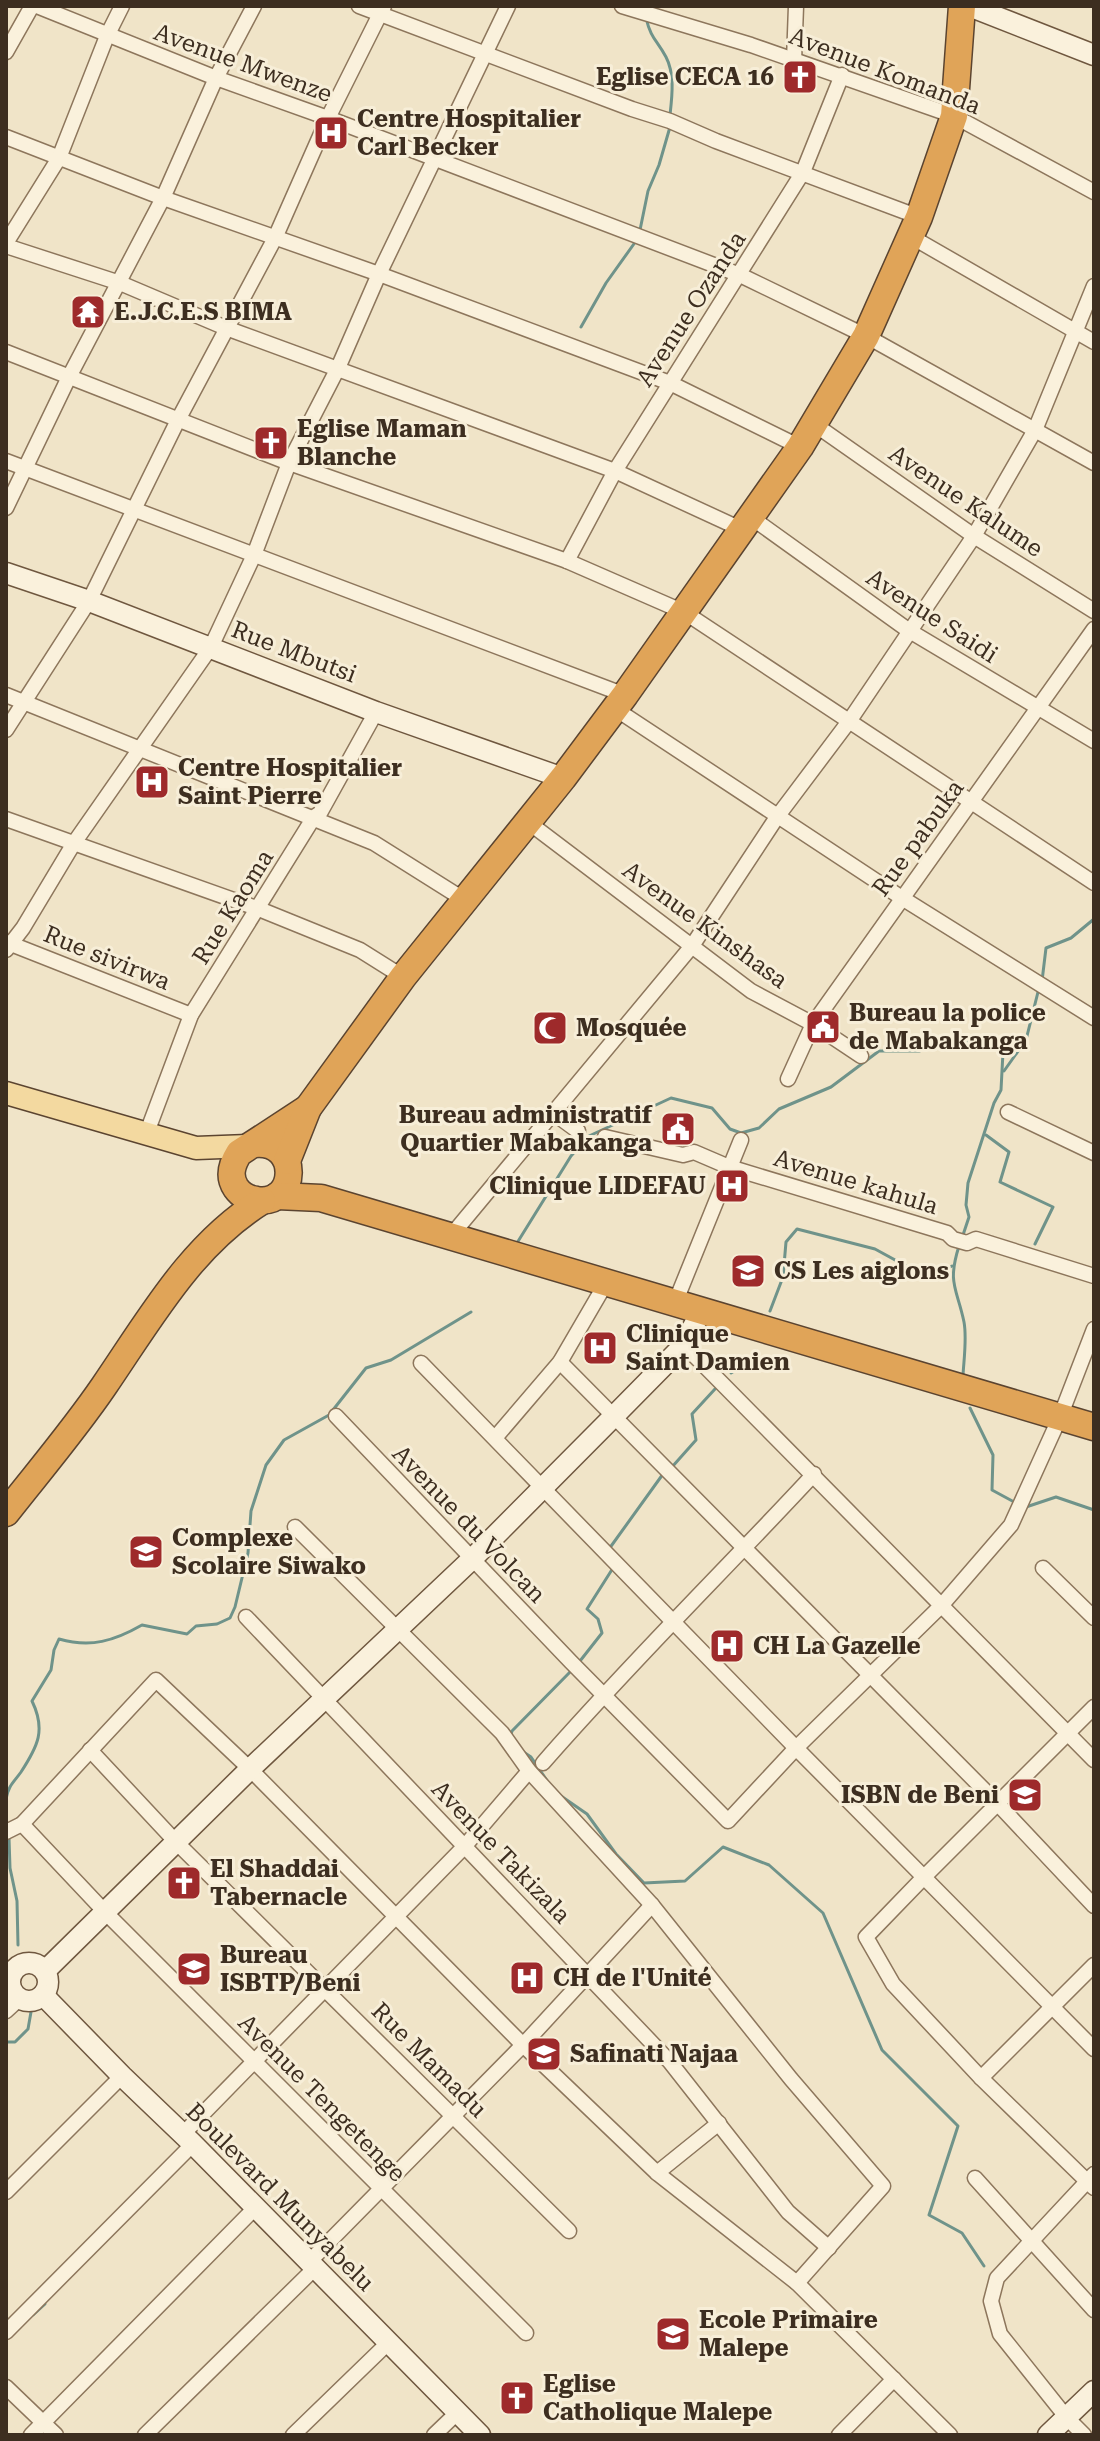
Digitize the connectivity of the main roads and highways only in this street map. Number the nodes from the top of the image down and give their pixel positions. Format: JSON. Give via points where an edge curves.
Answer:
{"nodes":[{"id":1,"x":962,"y":6,"type":"edge"},
{"id":2,"x":6,"y":1093,"type":"edge"},
{"id":3,"x":308,"y":1108,"type":"junction"},
{"id":4,"x":251,"y":1145,"type":"junction"},
{"id":5,"x":196,"y":1148,"type":"junction"},
{"id":6,"x":288,"y":1166,"type":"junction"},
{"id":7,"x":233,"y":1180,"type":"junction"},
{"id":8,"x":321,"y":1198,"type":"junction"},
{"id":9,"x":269,"y":1199,"type":"junction"},
{"id":10,"x":217,"y":1235,"type":"junction"},
{"id":11,"x":1094,"y":1427,"type":"edge"},
{"id":12,"x":9,"y":1501,"type":"edge"}],
"edges":[{"from":1,"to":3,"type":"highway","via":[[954,116],[915,226],[866,336],[814,424],[620,702],[403,977]]},
{"from":2,"to":5,"type":"main road"},
{"from":3,"to":4,"type":"highway"},
{"from":3,"to":6,"type":"highway"},
{"from":4,"to":5,"type":"main road"},
{"from":4,"to":6,"type":"highway","via":[[272,1146]]},
{"from":4,"to":7,"type":"highway","via":[[233,1163]]},
{"from":5,"to":7,"type":"main road"},
{"from":6,"to":8,"type":"highway"},
{"from":6,"to":9,"type":"highway","via":[[284,1189]]},
{"from":7,"to":9,"type":"highway","via":[[242,1195]]},
{"from":7,"to":10,"type":"highway"},
{"from":8,"to":9,"type":"highway"},
{"from":8,"to":11,"type":"highway"},
{"from":9,"to":10,"type":"highway"},
{"from":10,"to":12,"type":"highway","via":[[182,1272],[103,1388]]}]}
